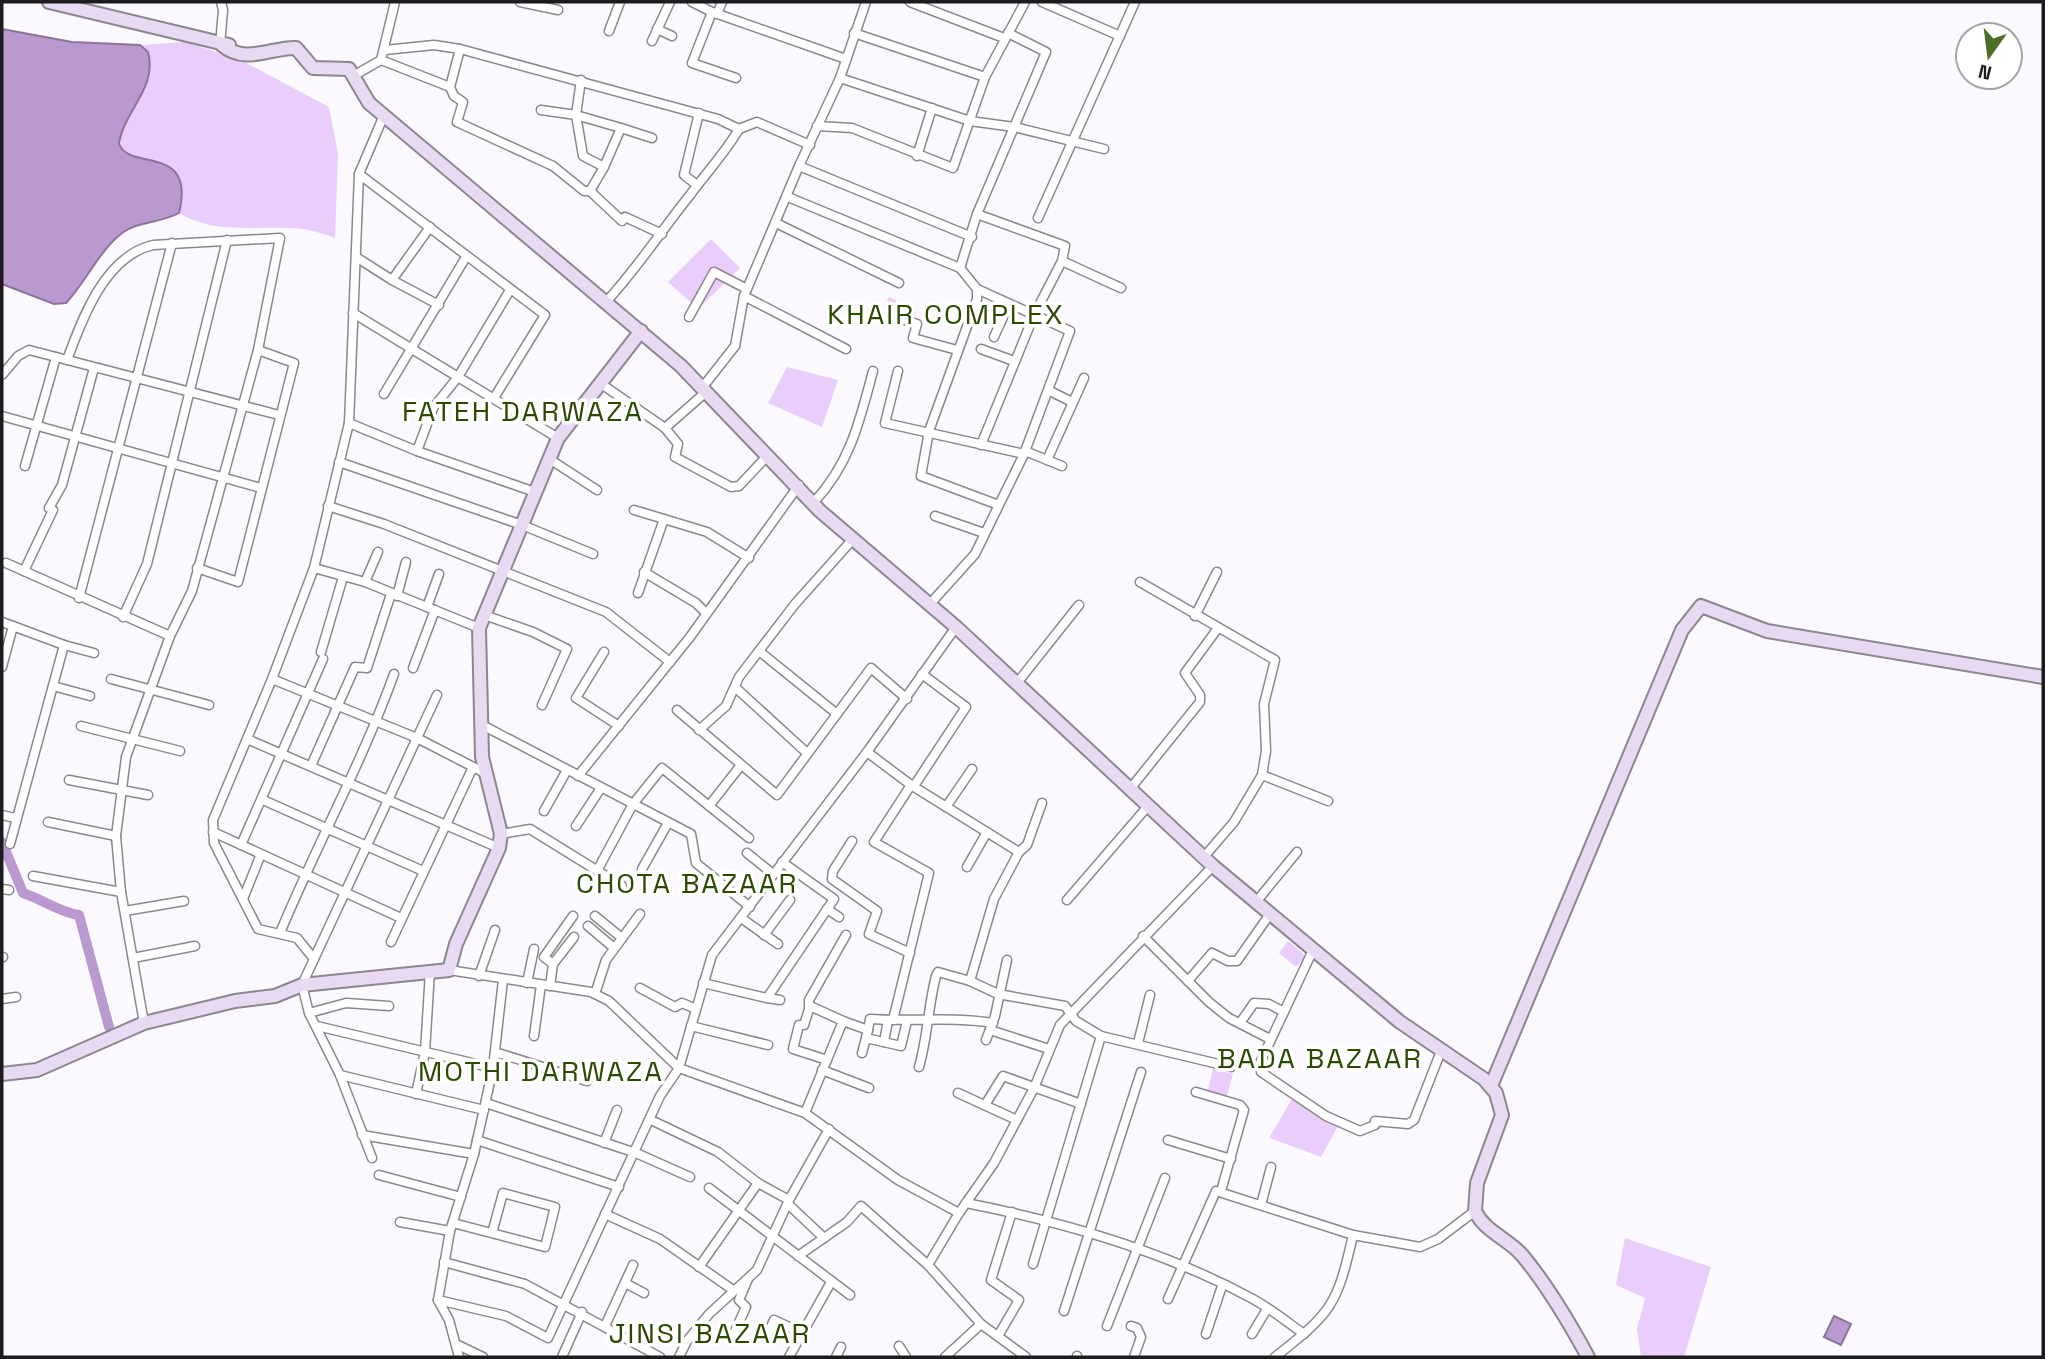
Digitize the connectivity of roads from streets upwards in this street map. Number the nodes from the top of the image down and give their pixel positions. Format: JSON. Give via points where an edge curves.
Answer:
{"nodes":[{"id":1,"x":49,"y":2,"type":"edge"},
{"id":2,"x":221,"y":2,"type":"edge"},
{"id":3,"x":395,"y":2,"type":"edge"},
{"id":4,"x":520,"y":2,"type":"edge"},
{"id":5,"x":620,"y":2,"type":"edge"},
{"id":6,"x":670,"y":2,"type":"edge"},
{"id":7,"x":691,"y":2,"type":"edge"},
{"id":8,"x":722,"y":2,"type":"edge"},
{"id":9,"x":866,"y":2,"type":"edge"},
{"id":10,"x":910,"y":2,"type":"edge"},
{"id":11,"x":1025,"y":2,"type":"edge"},
{"id":12,"x":1042,"y":2,"type":"edge"},
{"id":13,"x":1135,"y":2,"type":"edge"},
{"id":14,"x":68,"y":4,"type":"edge"},
{"id":15,"x":558,"y":10,"type":"dead end"},
{"id":16,"x":715,"y":13,"type":"junction"},
{"id":17,"x":657,"y":29,"type":"junction"},
{"id":18,"x":609,"y":31,"type":"dead end"},
{"id":19,"x":854,"y":33,"type":"junction"},
{"id":20,"x":1006,"y":35,"type":"junction"},
{"id":21,"x":672,"y":36,"type":"dead end"},
{"id":22,"x":1120,"y":36,"type":"junction"},
{"id":23,"x":652,"y":41,"type":"dead end"},
{"id":24,"x":221,"y":45,"type":"junction"},
{"id":25,"x":460,"y":49,"type":"junction"},
{"id":26,"x":385,"y":50,"type":"junction"},
{"id":27,"x":846,"y":59,"type":"junction"},
{"id":28,"x":381,"y":60,"type":"junction"},
{"id":29,"x":353,"y":76,"type":"junction"},
{"id":30,"x":985,"y":77,"type":"junction"},
{"id":31,"x":736,"y":78,"type":"dead end"},
{"id":32,"x":840,"y":78,"type":"junction"},
{"id":33,"x":581,"y":80,"type":"junction"},
{"id":34,"x":450,"y":87,"type":"junction"},
{"id":35,"x":932,"y":108,"type":"junction"},
{"id":36,"x":541,"y":110,"type":"dead end"},
{"id":37,"x":699,"y":113,"type":"junction"},
{"id":38,"x":384,"y":115,"type":"junction"},
{"id":39,"x":576,"y":115,"type":"junction"},
{"id":40,"x":970,"y":121,"type":"junction"},
{"id":41,"x":817,"y":126,"type":"junction"},
{"id":42,"x":1014,"y":127,"type":"junction"},
{"id":43,"x":621,"y":128,"type":"junction"},
{"id":44,"x":739,"y":129,"type":"junction"},
{"id":45,"x":652,"y":138,"type":"dead end"},
{"id":46,"x":1071,"y":142,"type":"junction"},
{"id":47,"x":810,"y":145,"type":"junction"},
{"id":48,"x":1104,"y":149,"type":"dead end"},
{"id":49,"x":917,"y":156,"type":"junction"},
{"id":50,"x":799,"y":166,"type":"junction"},
{"id":51,"x":604,"y":167,"type":"junction"},
{"id":52,"x":359,"y":174,"type":"junction"},
{"id":53,"x":698,"y":185,"type":"junction"},
{"id":54,"x":590,"y":191,"type":"junction"},
{"id":55,"x":788,"y":197,"type":"junction"},
{"id":56,"x":976,"y":214,"type":"junction"},
{"id":57,"x":1038,"y":218,"type":"dead end"},
{"id":58,"x":776,"y":223,"type":"junction"},
{"id":59,"x":430,"y":227,"type":"junction"},
{"id":60,"x":662,"y":234,"type":"junction"},
{"id":61,"x":972,"y":237,"type":"junction"},
{"id":62,"x":227,"y":240,"type":"junction"},
{"id":63,"x":172,"y":243,"type":"junction"},
{"id":64,"x":356,"y":257,"type":"junction"},
{"id":65,"x":466,"y":257,"type":"junction"},
{"id":66,"x":1062,"y":261,"type":"junction"},
{"id":67,"x":960,"y":268,"type":"junction"},
{"id":68,"x":392,"y":280,"type":"junction"},
{"id":69,"x":899,"y":283,"type":"dead end"},
{"id":70,"x":1121,"y":288,"type":"dead end"},
{"id":71,"x":977,"y":289,"type":"junction"},
{"id":72,"x":510,"y":290,"type":"junction"},
{"id":73,"x":746,"y":293,"type":"junction"},
{"id":74,"x":605,"y":303,"type":"junction"},
{"id":75,"x":1009,"y":304,"type":"junction"},
{"id":76,"x":439,"y":305,"type":"junction"},
{"id":77,"x":353,"y":313,"type":"junction"},
{"id":78,"x":1034,"y":314,"type":"junction"},
{"id":79,"x":689,"y":317,"type":"dead end"},
{"id":80,"x":896,"y":317,"type":"dead end"},
{"id":81,"x":641,"y":331,"type":"junction"},
{"id":82,"x":994,"y":337,"type":"dead end"},
{"id":83,"x":412,"y":349,"type":"junction"},
{"id":84,"x":846,"y":349,"type":"dead end"},
{"id":85,"x":981,"y":349,"type":"dead end"},
{"id":86,"x":258,"y":350,"type":"junction"},
{"id":87,"x":957,"y":350,"type":"junction"},
{"id":88,"x":56,"y":357,"type":"junction"},
{"id":89,"x":67,"y":360,"type":"junction"},
{"id":90,"x":1014,"y":361,"type":"junction"},
{"id":91,"x":94,"y":368,"type":"junction"},
{"id":92,"x":873,"y":371,"type":"dead end"},
{"id":93,"x":898,"y":371,"type":"dead end"},
{"id":94,"x":2,"y":375,"type":"edge"},
{"id":95,"x":139,"y":377,"type":"junction"},
{"id":96,"x":458,"y":377,"type":"junction"},
{"id":97,"x":1084,"y":377,"type":"dead end"},
{"id":98,"x":600,"y":383,"type":"junction"},
{"id":99,"x":704,"y":390,"type":"junction"},
{"id":100,"x":189,"y":391,"type":"junction"},
{"id":101,"x":1050,"y":391,"type":"junction"},
{"id":102,"x":384,"y":394,"type":"dead end"},
{"id":103,"x":494,"y":398,"type":"junction"},
{"id":104,"x":1072,"y":402,"type":"junction"},
{"id":105,"x":242,"y":405,"type":"junction"},
{"id":106,"x":279,"y":415,"type":"junction"},
{"id":107,"x":2,"y":416,"type":"edge"},
{"id":108,"x":349,"y":423,"type":"junction"},
{"id":109,"x":36,"y":427,"type":"junction"},
{"id":110,"x":665,"y":428,"type":"junction"},
{"id":111,"x":929,"y":431,"type":"junction"},
{"id":112,"x":77,"y":438,"type":"junction"},
{"id":113,"x":558,"y":438,"type":"junction"},
{"id":114,"x":981,"y":445,"type":"junction"},
{"id":115,"x":120,"y":451,"type":"junction"},
{"id":116,"x":417,"y":451,"type":"junction"},
{"id":117,"x":1025,"y":452,"type":"junction"},
{"id":118,"x":768,"y":455,"type":"junction"},
{"id":119,"x":548,"y":458,"type":"junction"},
{"id":120,"x":1048,"y":460,"type":"junction"},
{"id":121,"x":339,"y":462,"type":"junction"},
{"id":122,"x":171,"y":464,"type":"junction"},
{"id":123,"x":24,"y":466,"type":"dead end"},
{"id":124,"x":1062,"y":466,"type":"dead end"},
{"id":125,"x":221,"y":477,"type":"junction"},
{"id":126,"x":799,"y":485,"type":"junction"},
{"id":127,"x":261,"y":488,"type":"junction"},
{"id":128,"x":597,"y":490,"type":"dead end"},
{"id":129,"x":535,"y":492,"type":"junction"},
{"id":130,"x":814,"y":502,"type":"junction"},
{"id":131,"x":996,"y":504,"type":"junction"},
{"id":132,"x":328,"y":506,"type":"junction"},
{"id":133,"x":634,"y":510,"type":"dead end"},
{"id":134,"x":935,"y":516,"type":"dead end"},
{"id":135,"x":664,"y":519,"type":"junction"},
{"id":136,"x":522,"y":525,"type":"junction"},
{"id":137,"x":984,"y":533,"type":"junction"},
{"id":138,"x":853,"y":539,"type":"junction"},
{"id":139,"x":378,"y":552,"type":"dead end"},
{"id":140,"x":593,"y":554,"type":"dead end"},
{"id":141,"x":749,"y":558,"type":"junction"},
{"id":142,"x":406,"y":562,"type":"dead end"},
{"id":143,"x":6,"y":563,"type":"dead end"},
{"id":144,"x":197,"y":568,"type":"junction"},
{"id":145,"x":314,"y":568,"type":"junction"},
{"id":146,"x":501,"y":570,"type":"junction"},
{"id":147,"x":24,"y":571,"type":"junction"},
{"id":148,"x":644,"y":572,"type":"junction"},
{"id":149,"x":1217,"y":572,"type":"dead end"},
{"id":150,"x":439,"y":573,"type":"dead end"},
{"id":151,"x":343,"y":577,"type":"junction"},
{"id":152,"x":365,"y":582,"type":"junction"},
{"id":153,"x":1140,"y":582,"type":"dead end"},
{"id":154,"x":638,"y":593,"type":"dead end"},
{"id":155,"x":394,"y":595,"type":"junction"},
{"id":156,"x":79,"y":598,"type":"junction"},
{"id":157,"x":930,"y":604,"type":"junction"},
{"id":158,"x":1079,"y":605,"type":"dead end"},
{"id":159,"x":431,"y":608,"type":"junction"},
{"id":160,"x":705,"y":612,"type":"junction"},
{"id":161,"x":484,"y":615,"type":"junction"},
{"id":162,"x":1195,"y":617,"type":"junction"},
{"id":163,"x":124,"y":618,"type":"junction"},
{"id":164,"x":2,"y":622,"type":"edge"},
{"id":165,"x":13,"y":626,"type":"junction"},
{"id":166,"x":956,"y":627,"type":"junction"},
{"id":167,"x":479,"y":628,"type":"junction"},
{"id":168,"x":1218,"y":628,"type":"junction"},
{"id":169,"x":170,"y":636,"type":"junction"},
{"id":170,"x":64,"y":645,"type":"junction"},
{"id":171,"x":759,"y":651,"type":"junction"},
{"id":172,"x":604,"y":652,"type":"dead end"},
{"id":173,"x":94,"y":653,"type":"dead end"},
{"id":174,"x":670,"y":662,"type":"junction"},
{"id":175,"x":2,"y":667,"type":"edge"},
{"id":176,"x":413,"y":668,"type":"dead end"},
{"id":177,"x":394,"y":674,"type":"dead end"},
{"id":178,"x":922,"y":674,"type":"junction"},
{"id":179,"x":2043,"y":677,"type":"edge"},
{"id":180,"x":111,"y":679,"type":"dead end"},
{"id":181,"x":272,"y":679,"type":"junction"},
{"id":182,"x":1017,"y":683,"type":"junction"},
{"id":183,"x":53,"y":687,"type":"junction"},
{"id":184,"x":736,"y":688,"type":"junction"},
{"id":185,"x":151,"y":691,"type":"junction"},
{"id":186,"x":309,"y":692,"type":"junction"},
{"id":187,"x":437,"y":695,"type":"dead end"},
{"id":188,"x":90,"y":696,"type":"dead end"},
{"id":189,"x":907,"y":699,"type":"junction"},
{"id":190,"x":209,"y":705,"type":"dead end"},
{"id":191,"x":542,"y":705,"type":"dead end"},
{"id":192,"x":340,"y":707,"type":"junction"},
{"id":193,"x":677,"y":710,"type":"dead end"},
{"id":194,"x":837,"y":714,"type":"junction"},
{"id":195,"x":377,"y":721,"type":"junction"},
{"id":196,"x":482,"y":725,"type":"junction"},
{"id":197,"x":81,"y":726,"type":"dead end"},
{"id":198,"x":619,"y":726,"type":"junction"},
{"id":199,"x":699,"y":730,"type":"junction"},
{"id":200,"x":417,"y":738,"type":"junction"},
{"id":201,"x":133,"y":739,"type":"junction"},
{"id":202,"x":247,"y":739,"type":"junction"},
{"id":203,"x":180,"y":751,"type":"dead end"},
{"id":204,"x":867,"y":752,"type":"junction"},
{"id":205,"x":283,"y":753,"type":"junction"},
{"id":206,"x":807,"y":753,"type":"junction"},
{"id":207,"x":741,"y":765,"type":"junction"},
{"id":208,"x":312,"y":766,"type":"junction"},
{"id":209,"x":478,"y":769,"type":"junction"},
{"id":210,"x":972,"y":769,"type":"dead end"},
{"id":211,"x":567,"y":771,"type":"junction"},
{"id":212,"x":1262,"y":775,"type":"junction"},
{"id":213,"x":578,"y":776,"type":"junction"},
{"id":214,"x":69,"y":780,"type":"dead end"},
{"id":215,"x":347,"y":782,"type":"junction"},
{"id":216,"x":913,"y":785,"type":"junction"},
{"id":217,"x":601,"y":788,"type":"junction"},
{"id":218,"x":1130,"y":789,"type":"junction"},
{"id":219,"x":120,"y":790,"type":"junction"},
{"id":220,"x":148,"y":795,"type":"dead end"},
{"id":221,"x":263,"y":800,"type":"junction"},
{"id":222,"x":388,"y":800,"type":"junction"},
{"id":223,"x":1328,"y":801,"type":"dead end"},
{"id":224,"x":633,"y":803,"type":"junction"},
{"id":225,"x":1042,"y":803,"type":"dead end"},
{"id":226,"x":709,"y":806,"type":"junction"},
{"id":227,"x":1148,"y":806,"type":"junction"},
{"id":228,"x":946,"y":807,"type":"junction"},
{"id":229,"x":544,"y":811,"type":"dead end"},
{"id":230,"x":2,"y":815,"type":"edge"},
{"id":231,"x":15,"y":818,"type":"junction"},
{"id":232,"x":48,"y":822,"type":"dead end"},
{"id":233,"x":668,"y":823,"type":"junction"},
{"id":234,"x":446,"y":824,"type":"junction"},
{"id":235,"x":576,"y":826,"type":"dead end"},
{"id":236,"x":325,"y":828,"type":"junction"},
{"id":237,"x":213,"y":832,"type":"junction"},
{"id":238,"x":987,"y":832,"type":"junction"},
{"id":239,"x":501,"y":834,"type":"junction"},
{"id":240,"x":116,"y":836,"type":"junction"},
{"id":241,"x":749,"y":838,"type":"dead end"},
{"id":242,"x":852,"y":841,"type":"dead end"},
{"id":243,"x":10,"y":844,"type":"dead end"},
{"id":244,"x":241,"y":845,"type":"junction"},
{"id":245,"x":367,"y":846,"type":"junction"},
{"id":246,"x":499,"y":848,"type":"junction"},
{"id":247,"x":1019,"y":852,"type":"junction"},
{"id":248,"x":1297,"y":852,"type":"dead end"},
{"id":249,"x":747,"y":853,"type":"dead end"},
{"id":250,"x":261,"y":854,"type":"junction"},
{"id":251,"x":782,"y":862,"type":"junction"},
{"id":252,"x":1208,"y":862,"type":"junction"},
{"id":253,"x":967,"y":867,"type":"dead end"},
{"id":254,"x":598,"y":869,"type":"junction"},
{"id":255,"x":642,"y":869,"type":"dead end"},
{"id":256,"x":424,"y":871,"type":"junction"},
{"id":257,"x":304,"y":874,"type":"junction"},
{"id":258,"x":773,"y":874,"type":"junction"},
{"id":259,"x":33,"y":876,"type":"dead end"},
{"id":260,"x":622,"y":886,"type":"dead end"},
{"id":261,"x":121,"y":891,"type":"junction"},
{"id":262,"x":345,"y":893,"type":"junction"},
{"id":263,"x":243,"y":899,"type":"junction"},
{"id":264,"x":790,"y":900,"type":"dead end"},
{"id":265,"x":1067,"y":900,"type":"dead end"},
{"id":266,"x":184,"y":901,"type":"dead end"},
{"id":267,"x":1256,"y":902,"type":"junction"},
{"id":268,"x":750,"y":906,"type":"junction"},
{"id":269,"x":827,"y":909,"type":"junction"},
{"id":270,"x":125,"y":911,"type":"junction"},
{"id":271,"x":640,"y":914,"type":"dead end"},
{"id":272,"x":1270,"y":914,"type":"junction"},
{"id":273,"x":573,"y":916,"type":"dead end"},
{"id":274,"x":595,"y":916,"type":"dead end"},
{"id":275,"x":401,"y":918,"type":"junction"},
{"id":276,"x":741,"y":918,"type":"junction"},
{"id":277,"x":839,"y":918,"type":"dead end"},
{"id":278,"x":587,"y":926,"type":"dead end"},
{"id":279,"x":495,"y":930,"type":"dead end"},
{"id":280,"x":280,"y":933,"type":"junction"},
{"id":281,"x":765,"y":935,"type":"junction"},
{"id":282,"x":846,"y":935,"type":"dead end"},
{"id":283,"x":1143,"y":936,"type":"junction"},
{"id":284,"x":574,"y":937,"type":"dead end"},
{"id":285,"x":622,"y":938,"type":"junction"},
{"id":286,"x":391,"y":942,"type":"dead end"},
{"id":287,"x":778,"y":944,"type":"dead end"},
{"id":288,"x":195,"y":946,"type":"dead end"},
{"id":289,"x":614,"y":948,"type":"junction"},
{"id":290,"x":534,"y":949,"type":"dead end"},
{"id":291,"x":1313,"y":950,"type":"junction"},
{"id":292,"x":910,"y":953,"type":"junction"},
{"id":293,"x":133,"y":958,"type":"junction"},
{"id":294,"x":314,"y":959,"type":"junction"},
{"id":295,"x":1007,"y":960,"type":"dead end"},
{"id":296,"x":553,"y":964,"type":"junction"},
{"id":297,"x":449,"y":970,"type":"junction"},
{"id":298,"x":430,"y":971,"type":"junction"},
{"id":299,"x":479,"y":976,"type":"junction"},
{"id":300,"x":503,"y":980,"type":"junction"},
{"id":301,"x":970,"y":981,"type":"junction"},
{"id":302,"x":1188,"y":981,"type":"junction"},
{"id":303,"x":527,"y":983,"type":"junction"},
{"id":304,"x":703,"y":983,"type":"junction"},
{"id":305,"x":302,"y":985,"type":"junction"},
{"id":306,"x":545,"y":986,"type":"junction"},
{"id":307,"x":640,"y":988,"type":"dead end"},
{"id":308,"x":595,"y":994,"type":"junction"},
{"id":309,"x":998,"y":994,"type":"junction"},
{"id":310,"x":1150,"y":995,"type":"dead end"},
{"id":311,"x":16,"y":997,"type":"dead end"},
{"id":312,"x":767,"y":998,"type":"junction"},
{"id":313,"x":2,"y":999,"type":"edge"},
{"id":314,"x":780,"y":1000,"type":"dead end"},
{"id":315,"x":389,"y":1006,"type":"dead end"},
{"id":316,"x":809,"y":1006,"type":"junction"},
{"id":317,"x":696,"y":1009,"type":"junction"},
{"id":318,"x":1284,"y":1012,"type":"junction"},
{"id":319,"x":309,"y":1013,"type":"junction"},
{"id":320,"x":1069,"y":1014,"type":"junction"},
{"id":321,"x":890,"y":1020,"type":"junction"},
{"id":322,"x":843,"y":1021,"type":"junction"},
{"id":323,"x":908,"y":1021,"type":"junction"},
{"id":324,"x":927,"y":1021,"type":"junction"},
{"id":325,"x":144,"y":1023,"type":"junction"},
{"id":326,"x":1240,"y":1023,"type":"junction"},
{"id":327,"x":317,"y":1026,"type":"junction"},
{"id":328,"x":691,"y":1026,"type":"junction"},
{"id":329,"x":991,"y":1026,"type":"junction"},
{"id":330,"x":867,"y":1034,"type":"junction"},
{"id":331,"x":534,"y":1036,"type":"dead end"},
{"id":332,"x":1101,"y":1036,"type":"junction"},
{"id":333,"x":1270,"y":1039,"type":"junction"},
{"id":334,"x":986,"y":1040,"type":"dead end"},
{"id":335,"x":884,"y":1042,"type":"junction"},
{"id":336,"x":1138,"y":1043,"type":"junction"},
{"id":337,"x":768,"y":1045,"type":"dead end"},
{"id":338,"x":1049,"y":1049,"type":"junction"},
{"id":339,"x":1441,"y":1051,"type":"junction"},
{"id":340,"x":425,"y":1052,"type":"junction"},
{"id":341,"x":495,"y":1052,"type":"junction"},
{"id":342,"x":862,"y":1053,"type":"dead end"},
{"id":343,"x":827,"y":1060,"type":"junction"},
{"id":344,"x":919,"y":1067,"type":"dead end"},
{"id":345,"x":1231,"y":1067,"type":"dead end"},
{"id":346,"x":493,"y":1068,"type":"junction"},
{"id":347,"x":680,"y":1068,"type":"junction"},
{"id":348,"x":822,"y":1070,"type":"junction"},
{"id":349,"x":1141,"y":1072,"type":"dead end"},
{"id":350,"x":2,"y":1074,"type":"edge"},
{"id":351,"x":340,"y":1075,"type":"junction"},
{"id":352,"x":587,"y":1081,"type":"dead end"},
{"id":353,"x":1491,"y":1086,"type":"junction"},
{"id":354,"x":869,"y":1088,"type":"dead end"},
{"id":355,"x":1034,"y":1088,"type":"junction"},
{"id":356,"x":1196,"y":1092,"type":"dead end"},
{"id":357,"x":958,"y":1093,"type":"dead end"},
{"id":358,"x":416,"y":1094,"type":"junction"},
{"id":359,"x":1081,"y":1104,"type":"junction"},
{"id":360,"x":985,"y":1105,"type":"junction"},
{"id":361,"x":485,"y":1107,"type":"junction"},
{"id":362,"x":617,"y":1110,"type":"dead end"},
{"id":363,"x":805,"y":1113,"type":"junction"},
{"id":364,"x":651,"y":1120,"type":"junction"},
{"id":365,"x":1017,"y":1120,"type":"junction"},
{"id":366,"x":829,"y":1129,"type":"junction"},
{"id":367,"x":362,"y":1135,"type":"junction"},
{"id":368,"x":477,"y":1140,"type":"junction"},
{"id":369,"x":1168,"y":1140,"type":"dead end"},
{"id":370,"x":604,"y":1143,"type":"junction"},
{"id":371,"x":636,"y":1153,"type":"junction"},
{"id":372,"x":474,"y":1154,"type":"junction"},
{"id":373,"x":372,"y":1158,"type":"dead end"},
{"id":374,"x":1231,"y":1158,"type":"junction"},
{"id":375,"x":1271,"y":1167,"type":"dead end"},
{"id":376,"x":379,"y":1175,"type":"dead end"},
{"id":377,"x":691,"y":1177,"type":"dead end"},
{"id":378,"x":1166,"y":1178,"type":"dead end"},
{"id":379,"x":758,"y":1183,"type":"junction"},
{"id":380,"x":620,"y":1187,"type":"junction"},
{"id":381,"x":709,"y":1188,"type":"dead end"},
{"id":382,"x":1221,"y":1191,"type":"junction"},
{"id":383,"x":461,"y":1197,"type":"junction"},
{"id":384,"x":789,"y":1202,"type":"junction"},
{"id":385,"x":966,"y":1203,"type":"junction"},
{"id":386,"x":1261,"y":1205,"type":"junction"},
{"id":387,"x":741,"y":1210,"type":"junction"},
{"id":388,"x":1475,"y":1211,"type":"junction"},
{"id":389,"x":1012,"y":1212,"type":"junction"},
{"id":390,"x":959,"y":1213,"type":"junction"},
{"id":391,"x":605,"y":1214,"type":"junction"},
{"id":392,"x":400,"y":1222,"type":"dead end"},
{"id":393,"x":1046,"y":1222,"type":"junction"},
{"id":394,"x":451,"y":1227,"type":"junction"},
{"id":395,"x":492,"y":1233,"type":"junction"},
{"id":396,"x":1089,"y":1233,"type":"junction"},
{"id":397,"x":1353,"y":1235,"type":"junction"},
{"id":398,"x":775,"y":1236,"type":"junction"},
{"id":399,"x":824,"y":1238,"type":"junction"},
{"id":400,"x":1136,"y":1250,"type":"junction"},
{"id":401,"x":798,"y":1256,"type":"junction"},
{"id":402,"x":444,"y":1262,"type":"junction"},
{"id":403,"x":1033,"y":1264,"type":"dead end"},
{"id":404,"x":633,"y":1265,"type":"dead end"},
{"id":405,"x":928,"y":1265,"type":"junction"},
{"id":406,"x":699,"y":1267,"type":"junction"},
{"id":407,"x":1181,"y":1267,"type":"junction"},
{"id":408,"x":749,"y":1276,"type":"junction"},
{"id":409,"x":831,"y":1282,"type":"junction"},
{"id":410,"x":625,"y":1283,"type":"junction"},
{"id":411,"x":1222,"y":1286,"type":"junction"},
{"id":412,"x":733,"y":1290,"type":"junction"},
{"id":413,"x":643,"y":1293,"type":"dead end"},
{"id":414,"x":850,"y":1295,"type":"dead end"},
{"id":415,"x":1168,"y":1299,"type":"dead end"},
{"id":416,"x":438,"y":1300,"type":"junction"},
{"id":417,"x":566,"y":1305,"type":"junction"},
{"id":418,"x":1267,"y":1309,"type":"junction"},
{"id":419,"x":1063,"y":1311,"type":"dead end"},
{"id":420,"x":582,"y":1312,"type":"junction"},
{"id":421,"x":981,"y":1324,"type":"junction"},
{"id":422,"x":606,"y":1326,"type":"junction"},
{"id":423,"x":1107,"y":1326,"type":"dead end"},
{"id":424,"x":1131,"y":1326,"type":"dead end"},
{"id":425,"x":802,"y":1333,"type":"junction"},
{"id":426,"x":1206,"y":1334,"type":"dead end"},
{"id":427,"x":1252,"y":1334,"type":"dead end"},
{"id":428,"x":1304,"y":1334,"type":"junction"},
{"id":429,"x":998,"y":1336,"type":"junction"},
{"id":430,"x":766,"y":1338,"type":"dead end"},
{"id":431,"x":731,"y":1340,"type":"dead end"},
{"id":432,"x":458,"y":1345,"type":"junction"},
{"id":433,"x":899,"y":1346,"type":"dead end"},
{"id":434,"x":682,"y":1356,"type":"edge"},
{"id":435,"x":459,"y":1357,"type":"edge"},
{"id":436,"x":483,"y":1357,"type":"edge"},
{"id":437,"x":562,"y":1357,"type":"edge"},
{"id":438,"x":660,"y":1357,"type":"edge"},
{"id":439,"x":789,"y":1357,"type":"edge"},
{"id":440,"x":906,"y":1357,"type":"edge"},
{"id":441,"x":945,"y":1357,"type":"edge"},
{"id":442,"x":1026,"y":1357,"type":"edge"},
{"id":443,"x":1134,"y":1357,"type":"edge"},
{"id":444,"x":1275,"y":1357,"type":"edge"},
{"id":445,"x":1588,"y":1357,"type":"edge"}],
"edges":[{"from":1,"to":14,"type":"street"},
{"from":2,"to":24,"type":"street"},
{"from":3,"to":26,"type":"street"},
{"from":4,"to":15,"type":"street"},
{"from":5,"to":18,"type":"street"},
{"from":6,"to":17,"type":"street"},
{"from":7,"to":16,"type":"street"},
{"from":8,"to":16,"type":"street"},
{"from":9,"to":19,"type":"street"},
{"from":10,"to":20,"type":"street"},
{"from":11,"to":20,"type":"street"},
{"from":12,"to":22,"type":"street"},
{"from":13,"to":22,"type":"street"},
{"from":14,"to":24,"type":"street"},
{"from":16,"to":27,"type":"street"},
{"from":16,"to":31,"type":"street","via":[[692,63]]},
{"from":17,"to":21,"type":"street"},
{"from":17,"to":23,"type":"street"},
{"from":19,"to":27,"type":"street"},
{"from":19,"to":30,"type":"street"},
{"from":20,"to":30,"type":"street"},
{"from":20,"to":42,"type":"street","via":[[1046,52]]},
{"from":22,"to":46,"type":"street"},
{"from":24,"to":29,"type":"street","via":[[274,51],[296,48],[313,68],[349,69]]},
{"from":25,"to":26,"type":"street","via":[[434,45]]},
{"from":25,"to":33,"type":"street"},
{"from":25,"to":34,"type":"street"},
{"from":26,"to":28,"type":"street"},
{"from":27,"to":32,"type":"street"},
{"from":28,"to":29,"type":"street"},
{"from":28,"to":34,"type":"street"},
{"from":29,"to":38,"type":"street","via":[[369,103]]},
{"from":30,"to":40,"type":"street"},
{"from":32,"to":35,"type":"street"},
{"from":32,"to":41,"type":"street"},
{"from":33,"to":37,"type":"street"},
{"from":33,"to":39,"type":"street"},
{"from":34,"to":54,"type":"street","via":[[463,102],[457,122],[553,166]]},
{"from":35,"to":40,"type":"street"},
{"from":35,"to":49,"type":"street"},
{"from":36,"to":39,"type":"street"},
{"from":37,"to":44,"type":"street"},
{"from":37,"to":53,"type":"street","via":[[684,175]]},
{"from":38,"to":52,"type":"street"},
{"from":38,"to":74,"type":"street"},
{"from":39,"to":43,"type":"street"},
{"from":39,"to":51,"type":"street","via":[[583,156]]},
{"from":40,"to":42,"type":"street"},
{"from":40,"to":49,"type":"street","via":[[953,167]]},
{"from":41,"to":47,"type":"street"},
{"from":41,"to":49,"type":"street","via":[[852,128]]},
{"from":42,"to":46,"type":"street"},
{"from":42,"to":56,"type":"street"},
{"from":43,"to":45,"type":"street"},
{"from":43,"to":51,"type":"street"},
{"from":44,"to":47,"type":"street","via":[[757,122]]},
{"from":44,"to":53,"type":"street","via":[[723,157]]},
{"from":46,"to":48,"type":"street"},
{"from":46,"to":57,"type":"street"},
{"from":47,"to":50,"type":"street"},
{"from":50,"to":55,"type":"street"},
{"from":50,"to":61,"type":"street"},
{"from":51,"to":54,"type":"street"},
{"from":52,"to":59,"type":"street"},
{"from":52,"to":64,"type":"street"},
{"from":53,"to":60,"type":"street"},
{"from":54,"to":60,"type":"street","via":[[622,221],[625,217]]},
{"from":55,"to":58,"type":"street"},
{"from":55,"to":67,"type":"street"},
{"from":56,"to":61,"type":"street"},
{"from":56,"to":66,"type":"street","via":[[1065,246]]},
{"from":58,"to":69,"type":"street"},
{"from":58,"to":73,"type":"street"},
{"from":59,"to":65,"type":"street"},
{"from":59,"to":68,"type":"street"},
{"from":60,"to":74,"type":"street"},
{"from":61,"to":67,"type":"street"},
{"from":62,"to":63,"type":"street"},
{"from":62,"to":86,"type":"street","via":[[281,238]]},
{"from":62,"to":100,"type":"street"},
{"from":63,"to":89,"type":"street","via":[[145,246],[104,282]]},
{"from":63,"to":95,"type":"street"},
{"from":64,"to":68,"type":"street"},
{"from":64,"to":77,"type":"street"},
{"from":65,"to":72,"type":"street"},
{"from":65,"to":76,"type":"street"},
{"from":66,"to":70,"type":"street"},
{"from":66,"to":78,"type":"street"},
{"from":67,"to":71,"type":"street"},
{"from":68,"to":76,"type":"street"},
{"from":71,"to":75,"type":"street"},
{"from":71,"to":87,"type":"street"},
{"from":72,"to":96,"type":"street"},
{"from":72,"to":103,"type":"street","via":[[545,315]]},
{"from":73,"to":79,"type":"street","via":[[714,272]]},
{"from":73,"to":84,"type":"street"},
{"from":73,"to":99,"type":"street","via":[[735,346]]},
{"from":74,"to":81,"type":"street"},
{"from":75,"to":78,"type":"street"},
{"from":75,"to":82,"type":"street"},
{"from":76,"to":83,"type":"street"},
{"from":77,"to":83,"type":"street"},
{"from":77,"to":108,"type":"street"},
{"from":78,"to":90,"type":"street"},
{"from":78,"to":101,"type":"street","via":[[1071,333]]},
{"from":80,"to":87,"type":"street","via":[[917,324],[913,338]]},
{"from":81,"to":98,"type":"street"},
{"from":81,"to":99,"type":"street"},
{"from":83,"to":96,"type":"street"},
{"from":83,"to":102,"type":"street"},
{"from":85,"to":90,"type":"street"},
{"from":86,"to":105,"type":"street"},
{"from":86,"to":106,"type":"street","via":[[294,363]]},
{"from":87,"to":111,"type":"street"},
{"from":88,"to":89,"type":"street"},
{"from":88,"to":94,"type":"street","via":[[26,351]]},
{"from":88,"to":109,"type":"street"},
{"from":89,"to":91,"type":"street"},
{"from":90,"to":114,"type":"street"},
{"from":91,"to":95,"type":"street"},
{"from":91,"to":112,"type":"street"},
{"from":92,"to":130,"type":"street","via":[[854,445],[833,482]]},
{"from":93,"to":111,"type":"street","via":[[885,423]]},
{"from":95,"to":100,"type":"street"},
{"from":95,"to":115,"type":"street"},
{"from":96,"to":103,"type":"street"},
{"from":96,"to":116,"type":"street","via":[[433,408]]},
{"from":97,"to":104,"type":"street"},
{"from":98,"to":110,"type":"street"},
{"from":98,"to":113,"type":"street"},
{"from":99,"to":110,"type":"street"},
{"from":99,"to":118,"type":"street"},
{"from":100,"to":105,"type":"street"},
{"from":100,"to":122,"type":"street"},
{"from":101,"to":104,"type":"street"},
{"from":101,"to":117,"type":"street"},
{"from":103,"to":113,"type":"street"},
{"from":104,"to":120,"type":"street"},
{"from":105,"to":106,"type":"street"},
{"from":105,"to":125,"type":"street"},
{"from":106,"to":127,"type":"street"},
{"from":107,"to":109,"type":"street"},
{"from":108,"to":116,"type":"street"},
{"from":108,"to":121,"type":"street"},
{"from":109,"to":112,"type":"street"},
{"from":109,"to":123,"type":"street"},
{"from":110,"to":118,"type":"street","via":[[678,444],[675,457],[734,488]]},
{"from":111,"to":114,"type":"street"},
{"from":111,"to":131,"type":"street","via":[[921,476]]},
{"from":112,"to":115,"type":"street"},
{"from":112,"to":147,"type":"street","via":[[62,485],[49,508],[53,510]]},
{"from":113,"to":119,"type":"street"},
{"from":114,"to":117,"type":"street"},
{"from":115,"to":122,"type":"street"},
{"from":115,"to":156,"type":"street"},
{"from":116,"to":129,"type":"street"},
{"from":117,"to":120,"type":"street"},
{"from":117,"to":131,"type":"street"},
{"from":118,"to":126,"type":"street"},
{"from":119,"to":128,"type":"street"},
{"from":119,"to":129,"type":"street"},
{"from":120,"to":124,"type":"street"},
{"from":121,"to":132,"type":"street"},
{"from":121,"to":136,"type":"street"},
{"from":122,"to":125,"type":"street"},
{"from":122,"to":163,"type":"street","via":[[146,564]]},
{"from":125,"to":127,"type":"street"},
{"from":125,"to":144,"type":"street"},
{"from":126,"to":130,"type":"street"},
{"from":126,"to":141,"type":"street"},
{"from":127,"to":144,"type":"street","via":[[237,582]]},
{"from":129,"to":136,"type":"street"},
{"from":130,"to":138,"type":"street"},
{"from":131,"to":137,"type":"street"},
{"from":132,"to":145,"type":"street"},
{"from":132,"to":146,"type":"street"},
{"from":133,"to":135,"type":"street"},
{"from":134,"to":137,"type":"street"},
{"from":135,"to":141,"type":"street","via":[[706,533]]},
{"from":135,"to":148,"type":"street"},
{"from":136,"to":140,"type":"street"},
{"from":136,"to":146,"type":"street"},
{"from":137,"to":157,"type":"street","via":[[975,554]]},
{"from":138,"to":157,"type":"street"},
{"from":138,"to":171,"type":"street"},
{"from":139,"to":152,"type":"street"},
{"from":141,"to":160,"type":"street"},
{"from":142,"to":155,"type":"street"},
{"from":143,"to":147,"type":"street"},
{"from":144,"to":169,"type":"street","via":[[192,591]]},
{"from":145,"to":151,"type":"street"},
{"from":145,"to":181,"type":"street"},
{"from":146,"to":161,"type":"street"},
{"from":146,"to":174,"type":"street","via":[[606,612]]},
{"from":147,"to":156,"type":"street"},
{"from":148,"to":154,"type":"street"},
{"from":148,"to":160,"type":"street"},
{"from":149,"to":162,"type":"street"},
{"from":150,"to":159,"type":"street"},
{"from":151,"to":152,"type":"street"},
{"from":151,"to":186,"type":"street"},
{"from":152,"to":155,"type":"street"},
{"from":153,"to":162,"type":"street"},
{"from":155,"to":159,"type":"street"},
{"from":155,"to":192,"type":"street","via":[[366,668],[355,667]]},
{"from":156,"to":163,"type":"street"},
{"from":157,"to":166,"type":"street"},
{"from":158,"to":182,"type":"street"},
{"from":159,"to":167,"type":"street"},
{"from":159,"to":176,"type":"street"},
{"from":160,"to":174,"type":"street"},
{"from":161,"to":167,"type":"street"},
{"from":161,"to":191,"type":"street","via":[[567,649]]},
{"from":162,"to":168,"type":"street"},
{"from":163,"to":169,"type":"street"},
{"from":164,"to":165,"type":"street"},
{"from":165,"to":170,"type":"street"},
{"from":165,"to":175,"type":"street"},
{"from":166,"to":178,"type":"street"},
{"from":166,"to":182,"type":"street"},
{"from":167,"to":196,"type":"street"},
{"from":168,"to":212,"type":"street","via":[[1275,660],[1264,704]]},
{"from":168,"to":218,"type":"street","via":[[1185,673],[1200,702]]},
{"from":169,"to":185,"type":"street"},
{"from":170,"to":173,"type":"street"},
{"from":170,"to":183,"type":"street"},
{"from":171,"to":184,"type":"street"},
{"from":171,"to":194,"type":"street"},
{"from":172,"to":198,"type":"street","via":[[576,698]]},
{"from":174,"to":198,"type":"street"},
{"from":177,"to":195,"type":"street"},
{"from":178,"to":189,"type":"street"},
{"from":178,"to":216,"type":"street","via":[[966,707]]},
{"from":179,"to":353,"type":"street","via":[[1767,631],[1701,606],[1682,630]]},
{"from":180,"to":185,"type":"street"},
{"from":181,"to":186,"type":"street"},
{"from":181,"to":202,"type":"street"},
{"from":182,"to":218,"type":"street"},
{"from":183,"to":188,"type":"street"},
{"from":183,"to":231,"type":"street"},
{"from":184,"to":199,"type":"street","via":[[726,706]]},
{"from":184,"to":206,"type":"street"},
{"from":185,"to":190,"type":"street"},
{"from":185,"to":201,"type":"street"},
{"from":186,"to":192,"type":"street"},
{"from":186,"to":205,"type":"street"},
{"from":187,"to":200,"type":"street"},
{"from":189,"to":194,"type":"street","via":[[871,668]]},
{"from":189,"to":204,"type":"street"},
{"from":192,"to":195,"type":"street"},
{"from":192,"to":208,"type":"street"},
{"from":193,"to":199,"type":"street"},
{"from":194,"to":206,"type":"street"},
{"from":195,"to":200,"type":"street"},
{"from":195,"to":215,"type":"street"},
{"from":196,"to":209,"type":"street"},
{"from":196,"to":211,"type":"street"},
{"from":197,"to":201,"type":"street"},
{"from":198,"to":213,"type":"street"},
{"from":199,"to":207,"type":"street"},
{"from":200,"to":209,"type":"street"},
{"from":200,"to":222,"type":"street"},
{"from":201,"to":203,"type":"street"},
{"from":201,"to":219,"type":"street"},
{"from":202,"to":205,"type":"street"},
{"from":202,"to":237,"type":"street","via":[[213,820]]},
{"from":204,"to":216,"type":"street"},
{"from":204,"to":251,"type":"street"},
{"from":205,"to":208,"type":"street"},
{"from":205,"to":221,"type":"street"},
{"from":206,"to":207,"type":"street","via":[[777,795]]},
{"from":207,"to":226,"type":"street"},
{"from":208,"to":215,"type":"street"},
{"from":209,"to":234,"type":"street"},
{"from":209,"to":239,"type":"street"},
{"from":210,"to":228,"type":"street"},
{"from":211,"to":213,"type":"street"},
{"from":211,"to":229,"type":"street"},
{"from":212,"to":223,"type":"street"},
{"from":212,"to":252,"type":"street"},
{"from":213,"to":217,"type":"street"},
{"from":214,"to":219,"type":"street"},
{"from":215,"to":222,"type":"street"},
{"from":215,"to":236,"type":"street"},
{"from":216,"to":228,"type":"street"},
{"from":216,"to":292,"type":"street","via":[[874,842],[929,873]]},
{"from":217,"to":224,"type":"street"},
{"from":217,"to":235,"type":"street"},
{"from":218,"to":227,"type":"street"},
{"from":219,"to":220,"type":"street"},
{"from":219,"to":240,"type":"street"},
{"from":221,"to":236,"type":"street"},
{"from":221,"to":244,"type":"street"},
{"from":222,"to":234,"type":"street"},
{"from":222,"to":245,"type":"street"},
{"from":224,"to":226,"type":"street","via":[[664,768]]},
{"from":224,"to":233,"type":"street"},
{"from":224,"to":254,"type":"street"},
{"from":225,"to":247,"type":"street","via":[[1027,845]]},
{"from":226,"to":241,"type":"street"},
{"from":227,"to":252,"type":"street"},
{"from":227,"to":265,"type":"street"},
{"from":228,"to":238,"type":"street"},
{"from":230,"to":231,"type":"street"},
{"from":231,"to":243,"type":"street"},
{"from":232,"to":240,"type":"street"},
{"from":233,"to":255,"type":"street"},
{"from":233,"to":268,"type":"street","via":[[691,834],[696,863]]},
{"from":234,"to":246,"type":"street"},
{"from":234,"to":256,"type":"street"},
{"from":236,"to":245,"type":"street"},
{"from":236,"to":257,"type":"street"},
{"from":237,"to":244,"type":"street"},
{"from":237,"to":263,"type":"street","via":[[214,843]]},
{"from":238,"to":247,"type":"street"},
{"from":238,"to":253,"type":"street"},
{"from":239,"to":246,"type":"street"},
{"from":239,"to":254,"type":"street","via":[[530,830]]},
{"from":240,"to":261,"type":"street"},
{"from":242,"to":292,"type":"street","via":[[832,879],[877,911],[870,934]]},
{"from":244,"to":250,"type":"street"},
{"from":245,"to":256,"type":"street"},
{"from":245,"to":262,"type":"street"},
{"from":246,"to":297,"type":"street"},
{"from":247,"to":301,"type":"street","via":[[994,900]]},
{"from":248,"to":267,"type":"street"},
{"from":249,"to":258,"type":"street"},
{"from":250,"to":257,"type":"street"},
{"from":250,"to":263,"type":"street"},
{"from":251,"to":258,"type":"street"},
{"from":251,"to":269,"type":"street","via":[[834,899]]},
{"from":252,"to":267,"type":"street"},
{"from":252,"to":283,"type":"street"},
{"from":254,"to":260,"type":"street"},
{"from":256,"to":275,"type":"street"},
{"from":257,"to":262,"type":"street"},
{"from":257,"to":280,"type":"street"},
{"from":258,"to":268,"type":"street"},
{"from":259,"to":261,"type":"street"},
{"from":261,"to":270,"type":"street"},
{"from":262,"to":275,"type":"street"},
{"from":262,"to":294,"type":"street"},
{"from":263,"to":280,"type":"street","via":[[258,929]]},
{"from":264,"to":281,"type":"street"},
{"from":266,"to":270,"type":"street"},
{"from":267,"to":272,"type":"street"},
{"from":268,"to":276,"type":"street"},
{"from":269,"to":277,"type":"street"},
{"from":269,"to":312,"type":"street"},
{"from":270,"to":293,"type":"street"},
{"from":271,"to":285,"type":"street"},
{"from":272,"to":291,"type":"street"},
{"from":272,"to":302,"type":"street","via":[[1237,961],[1212,953]]},
{"from":273,"to":296,"type":"street","via":[[544,957]]},
{"from":274,"to":285,"type":"street"},
{"from":275,"to":286,"type":"street"},
{"from":276,"to":281,"type":"street"},
{"from":276,"to":304,"type":"street","via":[[712,956]]},
{"from":278,"to":289,"type":"street"},
{"from":279,"to":299,"type":"street"},
{"from":280,"to":294,"type":"street","via":[[298,938]]},
{"from":281,"to":287,"type":"street"},
{"from":282,"to":316,"type":"street","via":[[808,1000]]},
{"from":283,"to":302,"type":"street"},
{"from":283,"to":320,"type":"street"},
{"from":284,"to":296,"type":"street"},
{"from":285,"to":289,"type":"street"},
{"from":288,"to":293,"type":"street"},
{"from":289,"to":308,"type":"street"},
{"from":290,"to":303,"type":"street"},
{"from":291,"to":318,"type":"street"},
{"from":291,"to":339,"type":"street"},
{"from":292,"to":321,"type":"street"},
{"from":293,"to":325,"type":"street"},
{"from":294,"to":305,"type":"street"},
{"from":295,"to":309,"type":"street"},
{"from":296,"to":306,"type":"street"},
{"from":297,"to":298,"type":"street"},
{"from":297,"to":299,"type":"street"},
{"from":298,"to":305,"type":"street"},
{"from":298,"to":340,"type":"street"},
{"from":299,"to":300,"type":"street"},
{"from":300,"to":303,"type":"street"},
{"from":300,"to":341,"type":"street"},
{"from":301,"to":309,"type":"street"},
{"from":301,"to":324,"type":"street","via":[[938,972]]},
{"from":302,"to":326,"type":"street"},
{"from":303,"to":306,"type":"street"},
{"from":304,"to":312,"type":"street"},
{"from":304,"to":317,"type":"street"},
{"from":305,"to":319,"type":"street"},
{"from":305,"to":325,"type":"street","via":[[275,996]]},
{"from":306,"to":308,"type":"street"},
{"from":306,"to":331,"type":"street"},
{"from":307,"to":317,"type":"street","via":[[675,1007],[682,1003]]},
{"from":308,"to":347,"type":"street","via":[[609,1001]]},
{"from":309,"to":320,"type":"street","via":[[1065,1006]]},
{"from":309,"to":329,"type":"street"},
{"from":310,"to":336,"type":"street"},
{"from":311,"to":313,"type":"street"},
{"from":312,"to":314,"type":"street"},
{"from":315,"to":319,"type":"street","via":[[346,1003]]},
{"from":316,"to":322,"type":"street"},
{"from":316,"to":343,"type":"street","via":[[793,1049]]},
{"from":317,"to":328,"type":"street"},
{"from":318,"to":326,"type":"street","via":[[1254,1003]]},
{"from":318,"to":333,"type":"street"},
{"from":319,"to":327,"type":"street"},
{"from":320,"to":332,"type":"street"},
{"from":320,"to":338,"type":"street"},
{"from":321,"to":323,"type":"street"},
{"from":321,"to":330,"type":"street","via":[[870,1019]]},
{"from":321,"to":335,"type":"street"},
{"from":322,"to":330,"type":"street"},
{"from":322,"to":343,"type":"street"},
{"from":323,"to":324,"type":"street"},
{"from":323,"to":335,"type":"street","via":[[901,1046]]},
{"from":324,"to":329,"type":"street","via":[[970,1019]]},
{"from":324,"to":344,"type":"street"},
{"from":325,"to":350,"type":"street","via":[[37,1070]]},
{"from":326,"to":333,"type":"street"},
{"from":327,"to":340,"type":"street"},
{"from":327,"to":351,"type":"street"},
{"from":328,"to":337,"type":"street"},
{"from":328,"to":347,"type":"street"},
{"from":329,"to":334,"type":"street"},
{"from":329,"to":338,"type":"street"},
{"from":330,"to":335,"type":"street"},
{"from":330,"to":342,"type":"street"},
{"from":332,"to":336,"type":"street"},
{"from":332,"to":359,"type":"street"},
{"from":333,"to":339,"type":"street","via":[[1261,1072],[1326,1116],[1360,1131],[1375,1121],[1408,1124],[1415,1120]]},
{"from":336,"to":345,"type":"street"},
{"from":338,"to":355,"type":"street"},
{"from":339,"to":353,"type":"street"},
{"from":340,"to":346,"type":"street"},
{"from":340,"to":358,"type":"street"},
{"from":341,"to":346,"type":"street"},
{"from":341,"to":352,"type":"street"},
{"from":343,"to":348,"type":"street"},
{"from":346,"to":361,"type":"street"},
{"from":347,"to":363,"type":"street"},
{"from":347,"to":364,"type":"street","via":[[660,1096]]},
{"from":348,"to":354,"type":"street"},
{"from":348,"to":363,"type":"street"},
{"from":349,"to":396,"type":"street"},
{"from":351,"to":358,"type":"street"},
{"from":351,"to":367,"type":"street"},
{"from":353,"to":388,"type":"street","via":[[1502,1115],[1477,1183]]},
{"from":355,"to":359,"type":"street"},
{"from":355,"to":360,"type":"street","via":[[1003,1076]]},
{"from":355,"to":365,"type":"street"},
{"from":356,"to":374,"type":"street","via":[[1243,1107]]},
{"from":357,"to":360,"type":"street"},
{"from":358,"to":361,"type":"street"},
{"from":359,"to":393,"type":"street"},
{"from":360,"to":365,"type":"street"},
{"from":361,"to":368,"type":"street"},
{"from":361,"to":370,"type":"street"},
{"from":362,"to":370,"type":"street"},
{"from":363,"to":366,"type":"street"},
{"from":364,"to":371,"type":"street"},
{"from":364,"to":379,"type":"street","via":[[718,1152]]},
{"from":365,"to":385,"type":"street"},
{"from":366,"to":384,"type":"street"},
{"from":366,"to":390,"type":"street","via":[[898,1180]]},
{"from":367,"to":372,"type":"street"},
{"from":367,"to":373,"type":"street"},
{"from":368,"to":372,"type":"street"},
{"from":368,"to":380,"type":"street"},
{"from":369,"to":374,"type":"street"},
{"from":370,"to":371,"type":"street"},
{"from":371,"to":377,"type":"street"},
{"from":371,"to":380,"type":"street"},
{"from":372,"to":383,"type":"street"},
{"from":374,"to":382,"type":"street"},
{"from":375,"to":386,"type":"street"},
{"from":376,"to":383,"type":"street"},
{"from":378,"to":400,"type":"street"},
{"from":379,"to":384,"type":"street"},
{"from":379,"to":387,"type":"street"},
{"from":380,"to":391,"type":"street"},
{"from":381,"to":387,"type":"street"},
{"from":382,"to":386,"type":"street"},
{"from":382,"to":407,"type":"street","via":[[1212,1195]]},
{"from":383,"to":394,"type":"street"},
{"from":384,"to":398,"type":"street"},
{"from":384,"to":399,"type":"street"},
{"from":385,"to":389,"type":"street"},
{"from":385,"to":390,"type":"street"},
{"from":386,"to":397,"type":"street"},
{"from":387,"to":398,"type":"street"},
{"from":387,"to":406,"type":"street"},
{"from":388,"to":397,"type":"street","via":[[1420,1247]]},
{"from":388,"to":445,"type":"street","via":[[1490,1231],[1520,1252],[1533,1268]]},
{"from":389,"to":393,"type":"street"},
{"from":389,"to":429,"type":"street","via":[[991,1280],[1019,1300]]},
{"from":390,"to":405,"type":"street"},
{"from":391,"to":406,"type":"street","via":[[660,1239]]},
{"from":391,"to":417,"type":"street"},
{"from":392,"to":394,"type":"street"},
{"from":393,"to":396,"type":"street"},
{"from":393,"to":403,"type":"street"},
{"from":394,"to":395,"type":"street"},
{"from":394,"to":402,"type":"street"},
{"from":395,"to":395,"type":"street","via":[[545,1247],[555,1207],[503,1193]]},
{"from":396,"to":400,"type":"street"},
{"from":396,"to":419,"type":"street"},
{"from":397,"to":428,"type":"street","via":[[1342,1285],[1328,1312]]},
{"from":398,"to":401,"type":"street"},
{"from":398,"to":408,"type":"street"},
{"from":399,"to":401,"type":"street"},
{"from":399,"to":405,"type":"street","via":[[861,1206]]},
{"from":400,"to":407,"type":"street"},
{"from":400,"to":423,"type":"street"},
{"from":401,"to":409,"type":"street"},
{"from":402,"to":416,"type":"street"},
{"from":402,"to":417,"type":"street","via":[[525,1284]]},
{"from":404,"to":410,"type":"street"},
{"from":405,"to":421,"type":"street"},
{"from":406,"to":412,"type":"street"},
{"from":407,"to":411,"type":"street"},
{"from":407,"to":415,"type":"street"},
{"from":408,"to":412,"type":"street"},
{"from":408,"to":431,"type":"street","via":[[739,1300],[746,1307]]},
{"from":409,"to":414,"type":"street"},
{"from":409,"to":425,"type":"street"},
{"from":410,"to":413,"type":"street"},
{"from":410,"to":422,"type":"street"},
{"from":411,"to":418,"type":"street"},
{"from":411,"to":426,"type":"street"},
{"from":412,"to":434,"type":"street","via":[[687,1340]]},
{"from":416,"to":417,"type":"street","via":[[506,1317],[548,1338]]},
{"from":416,"to":432,"type":"street"},
{"from":417,"to":420,"type":"street"},
{"from":418,"to":427,"type":"street"},
{"from":418,"to":428,"type":"street"},
{"from":420,"to":422,"type":"street"},
{"from":420,"to":437,"type":"street"},
{"from":421,"to":429,"type":"street"},
{"from":421,"to":441,"type":"street"},
{"from":422,"to":438,"type":"street"},
{"from":424,"to":443,"type":"street","via":[[1142,1337]]},
{"from":425,"to":430,"type":"street","via":[[774,1320]]},
{"from":425,"to":439,"type":"street"},
{"from":428,"to":444,"type":"street"},
{"from":429,"to":442,"type":"street"},
{"from":432,"to":435,"type":"street"},
{"from":432,"to":436,"type":"street"},
{"from":433,"to":440,"type":"street"}]}
